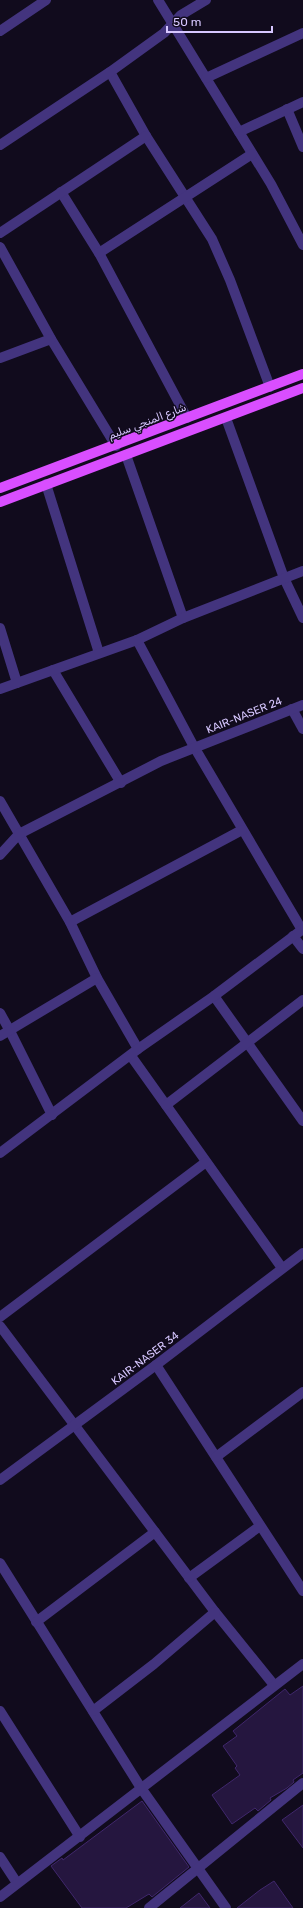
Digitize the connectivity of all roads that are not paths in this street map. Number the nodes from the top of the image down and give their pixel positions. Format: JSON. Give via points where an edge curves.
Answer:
{"nodes":[{"id":1,"x":46,"y":0,"type":"edge"},
{"id":2,"x":158,"y":0,"type":"edge"},
{"id":3,"x":206,"y":0,"type":"edge"},
{"id":4,"x":173,"y":25,"type":"junction"},
{"id":5,"x":0,"y":31,"type":"edge"},
{"id":6,"x":303,"y":33,"type":"edge"},
{"id":7,"x":110,"y":72,"type":"junction"},
{"id":8,"x":206,"y":78,"type":"junction"},
{"id":9,"x":303,"y":102,"type":"edge"},
{"id":10,"x":286,"y":109,"type":"junction"},
{"id":11,"x":239,"y":132,"type":"junction"},
{"id":12,"x":146,"y":136,"type":"junction"},
{"id":13,"x":0,"y":144,"type":"edge"},
{"id":14,"x":303,"y":147,"type":"edge"},
{"id":15,"x":252,"y":154,"type":"junction"},
{"id":16,"x":61,"y":192,"type":"junction"},
{"id":17,"x":185,"y":198,"type":"junction"},
{"id":18,"x":0,"y":233,"type":"edge"},
{"id":19,"x":303,"y":245,"type":"edge"},
{"id":20,"x":0,"y":247,"type":"edge"},
{"id":21,"x":99,"y":253,"type":"junction"},
{"id":22,"x":51,"y":339,"type":"junction"},
{"id":23,"x":0,"y":358,"type":"edge"},
{"id":24,"x":303,"y":374,"type":"edge"},
{"id":25,"x":270,"y":387,"type":"junction"},
{"id":26,"x":303,"y":388,"type":"edge"},
{"id":27,"x":188,"y":418,"type":"junction"},
{"id":28,"x":226,"y":418,"type":"junction"},
{"id":29,"x":116,"y":446,"type":"junction"},
{"id":30,"x":126,"y":455,"type":"junction"},
{"id":31,"x":46,"y":484,"type":"junction"},
{"id":32,"x":0,"y":488,"type":"edge"},
{"id":33,"x":0,"y":502,"type":"edge"},
{"id":34,"x":303,"y":571,"type":"edge"},
{"id":35,"x":284,"y":578,"type":"junction"},
{"id":36,"x":183,"y":618,"type":"junction"},
{"id":37,"x":303,"y":618,"type":"edge"},
{"id":38,"x":0,"y":628,"type":"edge"},
{"id":39,"x":137,"y":640,"type":"junction"},
{"id":40,"x":99,"y":653,"type":"junction"},
{"id":41,"x":53,"y":670,"type":"junction"},
{"id":42,"x":16,"y":683,"type":"junction"},
{"id":43,"x":0,"y":688,"type":"edge"},
{"id":44,"x":303,"y":705,"type":"edge"},
{"id":45,"x":292,"y":709,"type":"junction"},
{"id":46,"x":303,"y":729,"type":"edge"},
{"id":47,"x":195,"y":748,"type":"junction"},
{"id":48,"x":121,"y":782,"type":"junction"},
{"id":49,"x":0,"y":801,"type":"edge"},
{"id":50,"x":242,"y":830,"type":"junction"},
{"id":51,"x":19,"y":834,"type":"junction"},
{"id":52,"x":0,"y":855,"type":"edge"},
{"id":53,"x":70,"y":922,"type":"junction"},
{"id":54,"x":302,"y":929,"type":"edge"},
{"id":55,"x":293,"y":936,"type":"junction"},
{"id":56,"x":303,"y":950,"type":"edge"},
{"id":57,"x":97,"y":978,"type":"junction"},
{"id":58,"x":214,"y":996,"type":"junction"},
{"id":59,"x":303,"y":1000,"type":"edge"},
{"id":60,"x":0,"y":1013,"type":"edge"},
{"id":61,"x":10,"y":1030,"type":"junction"},
{"id":62,"x":0,"y":1036,"type":"edge"},
{"id":63,"x":249,"y":1043,"type":"junction"},
{"id":64,"x":134,"y":1052,"type":"junction"},
{"id":65,"x":166,"y":1104,"type":"junction"},
{"id":66,"x":52,"y":1115,"type":"junction"},
{"id":67,"x":303,"y":1121,"type":"edge"},
{"id":68,"x":0,"y":1154,"type":"edge"},
{"id":69,"x":206,"y":1162,"type":"junction"},
{"id":70,"x":303,"y":1253,"type":"edge"},
{"id":71,"x":282,"y":1268,"type":"junction"},
{"id":72,"x":0,"y":1317,"type":"edge"},
{"id":73,"x":0,"y":1326,"type":"edge"},
{"id":74,"x":156,"y":1365,"type":"junction"},
{"id":75,"x":303,"y":1392,"type":"edge"},
{"id":76,"x":75,"y":1424,"type":"junction"},
{"id":77,"x":216,"y":1457,"type":"junction"},
{"id":78,"x":0,"y":1480,"type":"edge"},
{"id":79,"x":260,"y":1526,"type":"junction"},
{"id":80,"x":155,"y":1532,"type":"junction"},
{"id":81,"x":0,"y":1563,"type":"edge"},
{"id":82,"x":189,"y":1578,"type":"junction"},
{"id":83,"x":303,"y":1591,"type":"edge"},
{"id":84,"x":215,"y":1612,"type":"junction"},
{"id":85,"x":36,"y":1622,"type":"junction"},
{"id":86,"x":303,"y":1664,"type":"edge"},
{"id":87,"x":274,"y":1686,"type":"junction"},
{"id":88,"x":0,"y":1711,"type":"edge"},
{"id":89,"x":93,"y":1711,"type":"junction"},
{"id":90,"x":303,"y":1783,"type":"edge"},
{"id":91,"x":141,"y":1788,"type":"junction"},
{"id":92,"x":80,"y":1836,"type":"junction"},
{"id":93,"x":0,"y":1857,"type":"edge"},
{"id":94,"x":198,"y":1868,"type":"junction"},
{"id":95,"x":17,"y":1883,"type":"junction"},
{"id":96,"x":0,"y":1897,"type":"edge"},
{"id":97,"x":149,"y":1908,"type":"edge"},
{"id":98,"x":226,"y":1908,"type":"edge"}],
"edges":[{"from":1,"to":5,"type":"street"},
{"from":2,"to":4,"type":"street"},
{"from":3,"to":4,"type":"street","via":[[181,15]]},
{"from":4,"to":7,"type":"street"},
{"from":4,"to":8,"type":"street"},
{"from":6,"to":8,"type":"street"},
{"from":7,"to":12,"type":"street"},
{"from":7,"to":13,"type":"street"},
{"from":8,"to":11,"type":"street"},
{"from":9,"to":10,"type":"street"},
{"from":10,"to":11,"type":"street"},
{"from":10,"to":14,"type":"street"},
{"from":11,"to":15,"type":"street"},
{"from":12,"to":16,"type":"street"},
{"from":12,"to":17,"type":"street"},
{"from":15,"to":17,"type":"street"},
{"from":15,"to":19,"type":"street","via":[[288,213]]},
{"from":16,"to":18,"type":"street"},
{"from":16,"to":21,"type":"street"},
{"from":17,"to":21,"type":"street"},
{"from":17,"to":25,"type":"street","via":[[212,239]]},
{"from":20,"to":22,"type":"street"},
{"from":21,"to":27,"type":"street"},
{"from":22,"to":23,"type":"street"},
{"from":22,"to":29,"type":"street"},
{"from":24,"to":25,"type":"main road","name":"شارع المنجي سليم"},
{"from":25,"to":27,"type":"main road","name":"شارع المنجي سليم"},
{"from":26,"to":28,"type":"main road"},
{"from":27,"to":29,"type":"main road","name":"شارع المنجي سليم"},
{"from":28,"to":30,"type":"main road"},
{"from":28,"to":35,"type":"street"},
{"from":29,"to":32,"type":"main road","name":"شارع المنجي سليم"},
{"from":30,"to":31,"type":"main road"},
{"from":30,"to":36,"type":"street"},
{"from":31,"to":33,"type":"main road"},
{"from":31,"to":40,"type":"street"},
{"from":34,"to":35,"type":"street"},
{"from":35,"to":36,"type":"street"},
{"from":35,"to":37,"type":"street"},
{"from":36,"to":39,"type":"street"},
{"from":38,"to":42,"type":"street"},
{"from":39,"to":40,"type":"street"},
{"from":39,"to":47,"type":"street"},
{"from":40,"to":41,"type":"street"},
{"from":41,"to":42,"type":"street"},
{"from":41,"to":48,"type":"street"},
{"from":42,"to":43,"type":"street"},
{"from":44,"to":45,"type":"street","name":"KAIR-NASER 24"},
{"from":45,"to":46,"type":"street"},
{"from":45,"to":47,"type":"street","name":"KAIR-NASER 24"},
{"from":47,"to":48,"type":"street","name":"KAIR-NASER 24","via":[[161,761]]},
{"from":47,"to":50,"type":"street"},
{"from":48,"to":51,"type":"street","name":"KAIR-NASER 24"},
{"from":49,"to":51,"type":"street"},
{"from":50,"to":53,"type":"street"},
{"from":50,"to":54,"type":"street"},
{"from":51,"to":52,"type":"street"},
{"from":51,"to":53,"type":"street"},
{"from":53,"to":57,"type":"street"},
{"from":54,"to":55,"type":"street"},
{"from":55,"to":56,"type":"street"},
{"from":55,"to":58,"type":"street"},
{"from":57,"to":61,"type":"street"},
{"from":57,"to":64,"type":"street"},
{"from":58,"to":63,"type":"street"},
{"from":58,"to":64,"type":"street"},
{"from":59,"to":63,"type":"street"},
{"from":60,"to":61,"type":"street"},
{"from":61,"to":62,"type":"street"},
{"from":61,"to":66,"type":"street"},
{"from":63,"to":65,"type":"street"},
{"from":63,"to":67,"type":"street"},
{"from":64,"to":65,"type":"street"},
{"from":64,"to":66,"type":"street"},
{"from":65,"to":69,"type":"street"},
{"from":66,"to":68,"type":"street"},
{"from":69,"to":71,"type":"street"},
{"from":69,"to":72,"type":"street"},
{"from":70,"to":71,"type":"street","name":"KAIR-NASER 34"},
{"from":71,"to":74,"type":"street","name":"KAIR-NASER 34"},
{"from":73,"to":76,"type":"street"},
{"from":74,"to":76,"type":"street","name":"KAIR-NASER 34"},
{"from":74,"to":77,"type":"street"},
{"from":75,"to":77,"type":"street"},
{"from":76,"to":78,"type":"street","name":"KAIR-NASER 34"},
{"from":76,"to":80,"type":"street"},
{"from":77,"to":79,"type":"street"},
{"from":79,"to":82,"type":"street"},
{"from":79,"to":83,"type":"street"},
{"from":80,"to":82,"type":"street"},
{"from":80,"to":85,"type":"street"},
{"from":81,"to":85,"type":"street"},
{"from":82,"to":84,"type":"street"},
{"from":84,"to":87,"type":"street"},
{"from":84,"to":89,"type":"street"},
{"from":85,"to":89,"type":"street"},
{"from":86,"to":87,"type":"street"},
{"from":87,"to":91,"type":"street"},
{"from":88,"to":92,"type":"street"},
{"from":89,"to":91,"type":"street"},
{"from":90,"to":94,"type":"street"},
{"from":91,"to":92,"type":"street"},
{"from":91,"to":94,"type":"street"},
{"from":92,"to":95,"type":"street"},
{"from":93,"to":95,"type":"street"},
{"from":94,"to":97,"type":"street"},
{"from":94,"to":98,"type":"street"},
{"from":95,"to":96,"type":"street"}]}
